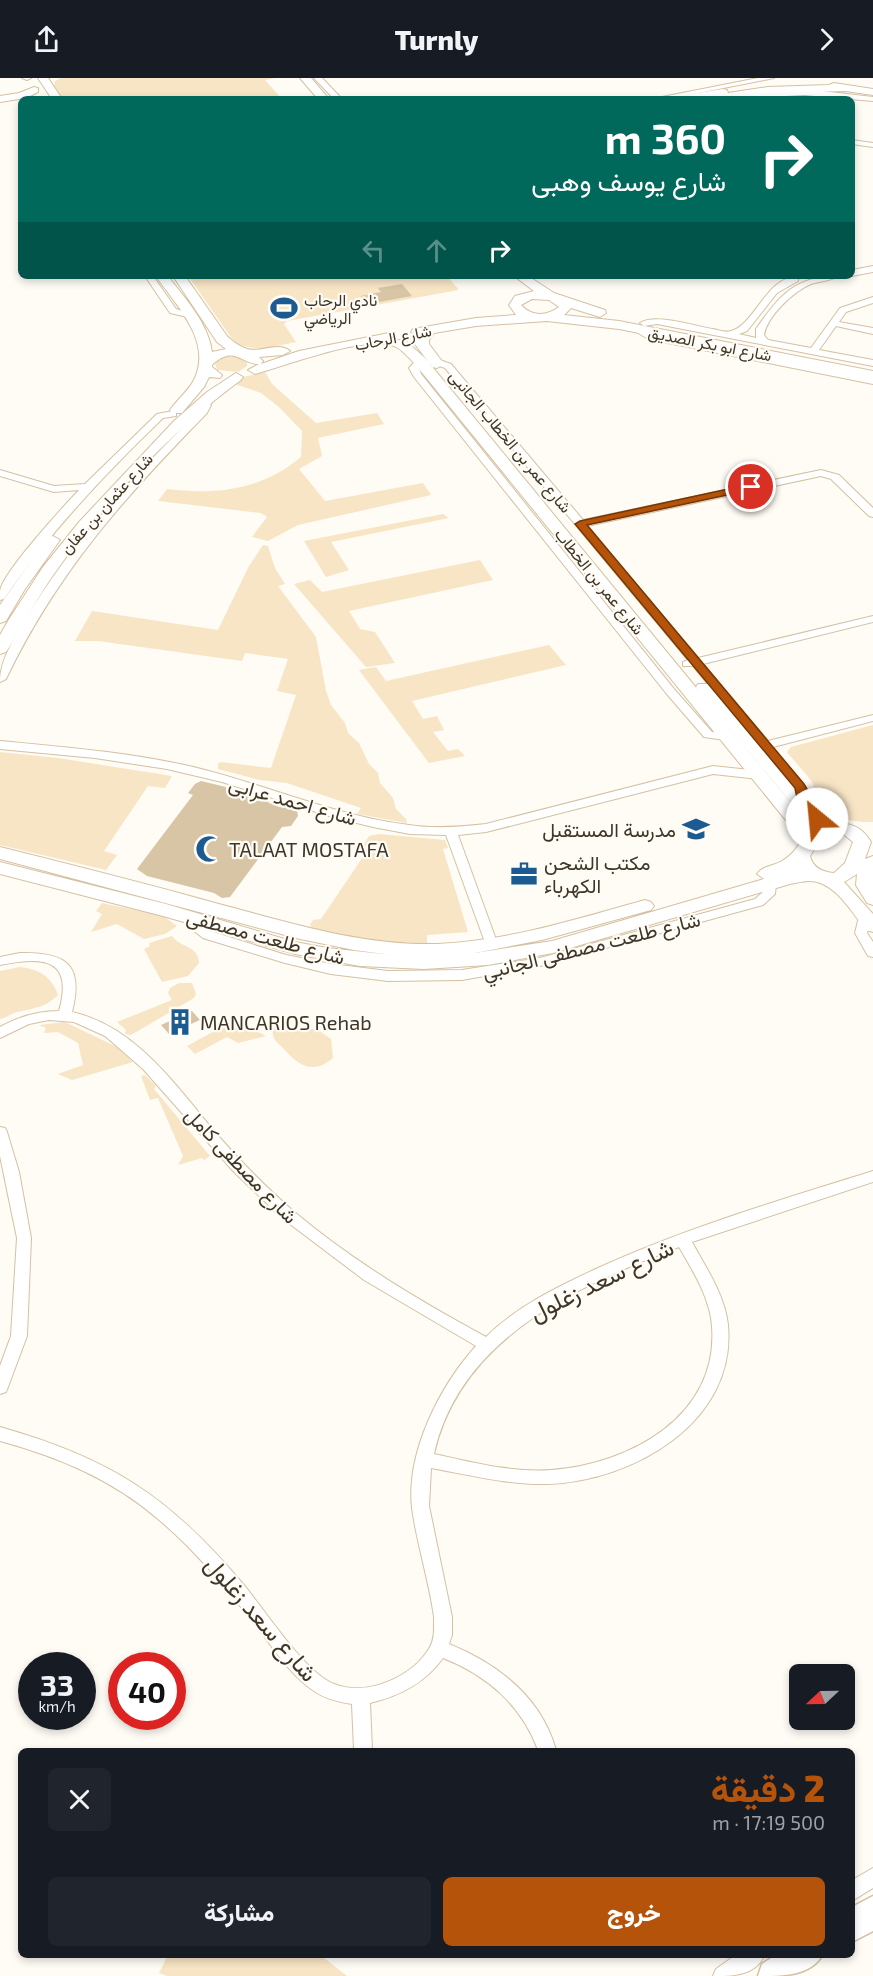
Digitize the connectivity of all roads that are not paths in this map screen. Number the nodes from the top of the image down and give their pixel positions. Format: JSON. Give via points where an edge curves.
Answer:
{"nodes":[{"id":1,"x":26,"y":78,"type":"edge"},
{"id":2,"x":42,"y":78,"type":"edge"},
{"id":3,"x":305,"y":78,"type":"edge"},
{"id":4,"x":318,"y":78,"type":"edge"},
{"id":5,"x":813,"y":78,"type":"edge"},
{"id":6,"x":291,"y":80,"type":"dead end"},
{"id":7,"x":777,"y":82,"type":"edge"},
{"id":8,"x":845,"y":88,"type":"junction"},
{"id":9,"x":873,"y":92,"type":"edge"},
{"id":10,"x":38,"y":94,"type":"edge"},
{"id":11,"x":22,"y":96,"type":"edge"},
{"id":12,"x":55,"y":96,"type":"edge"},
{"id":13,"x":305,"y":96,"type":"edge"},
{"id":14,"x":321,"y":96,"type":"edge"},
{"id":15,"x":335,"y":96,"type":"edge"},
{"id":16,"x":677,"y":96,"type":"edge"},
{"id":17,"x":695,"y":96,"type":"edge"},
{"id":18,"x":723,"y":96,"type":"edge"},
{"id":19,"x":755,"y":96,"type":"edge"},
{"id":20,"x":843,"y":96,"type":"edge"},
{"id":21,"x":18,"y":97,"type":"edge"},
{"id":22,"x":855,"y":97,"type":"edge"},
{"id":23,"x":0,"y":99,"type":"edge"},
{"id":24,"x":873,"y":99,"type":"edge"},
{"id":25,"x":18,"y":101,"type":"edge"},
{"id":26,"x":0,"y":104,"type":"edge"},
{"id":27,"x":855,"y":143,"type":"edge"},
{"id":28,"x":872,"y":145,"type":"edge"},
{"id":29,"x":873,"y":262,"type":"edge"},
{"id":30,"x":855,"y":265,"type":"edge"},
{"id":31,"x":873,"y":268,"type":"edge"},
{"id":32,"x":855,"y":272,"type":"edge"},
{"id":33,"x":151,"y":279,"type":"edge"},
{"id":34,"x":164,"y":279,"type":"edge"},
{"id":35,"x":181,"y":279,"type":"edge"},
{"id":36,"x":515,"y":279,"type":"edge"},
{"id":37,"x":797,"y":279,"type":"edge"},
{"id":38,"x":822,"y":279,"type":"edge"},
{"id":39,"x":556,"y":298,"type":"junction"},
{"id":40,"x":872,"y":301,"type":"edge"},
{"id":41,"x":517,"y":302,"type":"junction"},
{"id":42,"x":189,"y":316,"type":"junction"},
{"id":43,"x":540,"y":317,"type":"junction"},
{"id":44,"x":832,"y":324,"type":"junction"},
{"id":45,"x":641,"y":326,"type":"junction"},
{"id":46,"x":431,"y":329,"type":"junction"},
{"id":47,"x":873,"y":331,"type":"edge"},
{"id":48,"x":730,"y":335,"type":"junction"},
{"id":49,"x":377,"y":339,"type":"junction"},
{"id":50,"x":764,"y":341,"type":"junction"},
{"id":51,"x":814,"y":351,"type":"junction"},
{"id":52,"x":244,"y":353,"type":"junction"},
{"id":53,"x":427,"y":361,"type":"junction"},
{"id":54,"x":873,"y":363,"type":"edge"},
{"id":55,"x":206,"y":365,"type":"junction"},
{"id":56,"x":873,"y":368,"type":"edge"},
{"id":57,"x":255,"y":369,"type":"junction"},
{"id":58,"x":873,"y":375,"type":"edge"},
{"id":59,"x":236,"y":377,"type":"junction"},
{"id":60,"x":873,"y":381,"type":"edge"},
{"id":61,"x":201,"y":402,"type":"junction"},
{"id":62,"x":0,"y":473,"type":"edge"},
{"id":63,"x":0,"y":481,"type":"edge"},
{"id":64,"x":91,"y":497,"type":"junction"},
{"id":65,"x":65,"y":509,"type":"junction"},
{"id":66,"x":873,"y":514,"type":"edge"},
{"id":67,"x":580,"y":524,"type":"junction"},
{"id":68,"x":590,"y":559,"type":"junction"},
{"id":69,"x":0,"y":597,"type":"edge"},
{"id":70,"x":0,"y":618,"type":"edge"},
{"id":71,"x":873,"y":619,"type":"edge"},
{"id":72,"x":0,"y":649,"type":"edge"},
{"id":73,"x":690,"y":663,"type":"junction"},
{"id":74,"x":0,"y":679,"type":"edge"},
{"id":75,"x":873,"y":718,"type":"edge"},
{"id":76,"x":728,"y":738,"type":"junction"},
{"id":77,"x":0,"y":745,"type":"edge"},
{"id":78,"x":765,"y":745,"type":"junction"},
{"id":79,"x":759,"y":775,"type":"junction"},
{"id":80,"x":805,"y":808,"type":"junction"},
{"id":81,"x":830,"y":826,"type":"junction"},
{"id":82,"x":849,"y":829,"type":"junction"},
{"id":83,"x":873,"y":831,"type":"edge"},
{"id":84,"x":451,"y":832,"type":"junction"},
{"id":85,"x":811,"y":839,"type":"junction"},
{"id":86,"x":0,"y":853,"type":"edge"},
{"id":87,"x":801,"y":856,"type":"junction"},
{"id":88,"x":866,"y":856,"type":"edge"},
{"id":89,"x":0,"y":868,"type":"edge"},
{"id":90,"x":821,"y":876,"type":"junction"},
{"id":91,"x":770,"y":884,"type":"junction"},
{"id":92,"x":873,"y":898,"type":"edge"},
{"id":93,"x":664,"y":907,"type":"junction"},
{"id":94,"x":196,"y":918,"type":"junction"},
{"id":95,"x":869,"y":922,"type":"edge"},
{"id":96,"x":492,"y":945,"type":"junction"},
{"id":97,"x":873,"y":953,"type":"edge"},
{"id":98,"x":0,"y":961,"type":"edge"},
{"id":99,"x":65,"y":1014,"type":"junction"},
{"id":100,"x":0,"y":1032,"type":"edge"},
{"id":101,"x":0,"y":1132,"type":"edge"},
{"id":102,"x":873,"y":1176,"type":"edge"},
{"id":103,"x":682,"y":1239,"type":"junction"},
{"id":104,"x":487,"y":1345,"type":"junction"},
{"id":105,"x":0,"y":1387,"type":"edge"},
{"id":106,"x":0,"y":1434,"type":"edge"},
{"id":107,"x":423,"y":1459,"type":"junction"},
{"id":108,"x":439,"y":1648,"type":"junction"},
{"id":109,"x":361,"y":1696,"type":"junction"},
{"id":110,"x":363,"y":1748,"type":"edge"},
{"id":111,"x":546,"y":1748,"type":"edge"},
{"id":112,"x":873,"y":1877,"type":"edge"},
{"id":113,"x":855,"y":1889,"type":"edge"},
{"id":114,"x":873,"y":1912,"type":"edge"},
{"id":115,"x":855,"y":1924,"type":"edge"},
{"id":116,"x":749,"y":1958,"type":"edge"},
{"id":117,"x":801,"y":1958,"type":"edge"},
{"id":118,"x":723,"y":1976,"type":"edge"},
{"id":119,"x":774,"y":1976,"type":"edge"}],
"edges":[{"from":1,"to":10,"type":"street"},
{"from":2,"to":12,"type":"street"},
{"from":3,"to":14,"type":"street"},
{"from":4,"to":15,"type":"street"},
{"from":5,"to":8,"type":"street"},
{"from":6,"to":13,"type":"street"},
{"from":7,"to":8,"type":"street"},
{"from":7,"to":16,"type":"street"},
{"from":7,"to":17,"type":"street"},
{"from":7,"to":18,"type":"street"},
{"from":8,"to":9,"type":"street"},
{"from":10,"to":11,"type":"street"},
{"from":19,"to":20,"type":"street","via":[[804,92]]},
{"from":21,"to":23,"type":"street"},
{"from":22,"to":24,"type":"street"},
{"from":25,"to":26,"type":"street"},
{"from":27,"to":28,"type":"street"},
{"from":29,"to":30,"type":"street"},
{"from":31,"to":32,"type":"street"},
{"from":33,"to":42,"type":"street","via":[[173,311]]},
{"from":34,"to":42,"type":"street"},
{"from":35,"to":52,"type":"street","via":[[222,339]]},
{"from":36,"to":39,"type":"street"},
{"from":36,"to":41,"type":"street"},
{"from":37,"to":48,"type":"street","via":[[774,291],[747,327]]},
{"from":38,"to":50,"type":"street","via":[[783,296],[760,329]]},
{"from":39,"to":41,"type":"street","name":"شارع الرحاب","via":[[536,294]]},
{"from":39,"to":43,"type":"street","via":[[565,308],[555,315]]},
{"from":39,"to":45,"type":"street","name":"شارع ابو بكر الصديق"},
{"from":40,"to":44,"type":"street","via":[[843,310]]},
{"from":41,"to":43,"type":"street","via":[[522,314]]},
{"from":41,"to":52,"type":"street","name":"شارع الرحاب","via":[[281,351]]},
{"from":42,"to":55,"type":"street","via":[[203,334]]},
{"from":43,"to":45,"type":"street","name":"شارع ابو بكر الصديق"},
{"from":43,"to":46,"type":"street","name":"شارع الرحاب"},
{"from":44,"to":47,"type":"street"},
{"from":44,"to":51,"type":"street"},
{"from":45,"to":48,"type":"street","via":[[657,321]]},
{"from":45,"to":56,"type":"street","name":"شارع ابو بكر الصديق"},
{"from":45,"to":58,"type":"street","name":"شارع ابو بكر الصديق"},
{"from":45,"to":60,"type":"street","via":[[648,336]]},
{"from":46,"to":49,"type":"street","name":"شارع الرحاب"},
{"from":46,"to":53,"type":"street","name":"شارع عمر بن الخطاب","via":[[422,339]]},
{"from":48,"to":50,"type":"street"},
{"from":49,"to":53,"type":"street","name":"شارع عمر بن الخطاب","via":[[402,345]]},
{"from":49,"to":57,"type":"street","name":"شارع الرحاب","via":[[299,355]]},
{"from":50,"to":51,"type":"street"},
{"from":51,"to":54,"type":"street"},
{"from":52,"to":55,"type":"street","name":"شارع الرحاب","via":[[221,353]]},
{"from":52,"to":57,"type":"street","via":[[257,363]]},
{"from":53,"to":67,"type":"street","name":"شارع عمر بن الخطاب الجانبى","via":[[448,366]]},
{"from":53,"to":68,"type":"street","name":"شارع عمر بن الخطاب"},
{"from":53,"to":76,"type":"street","name":"شارع عمر بن الخطاب الجانبى","via":[[414,368],[417,375],[670,691],[708,735]]},
{"from":55,"to":59,"type":"street","via":[[214,375]]},
{"from":55,"to":64,"type":"street","name":"شارع عثمان بن عفان","via":[[194,391]]},
{"from":57,"to":59,"type":"street","name":"شارع الرحاب"},
{"from":59,"to":61,"type":"street","name":"شارع عثمان بن عفان"},
{"from":61,"to":64,"type":"street","name":"شارع عثمان بن عفان"},
{"from":61,"to":74,"type":"street","via":[[206,405],[204,411],[78,547],[45,596]]},
{"from":62,"to":64,"type":"street"},
{"from":63,"to":65,"type":"street","via":[[50,497]]},
{"from":64,"to":65,"type":"street"},
{"from":64,"to":70,"type":"street","name":"شارع عثمان بن عفان","via":[[36,562]]},
{"from":64,"to":72,"type":"street","name":"شارع عثمان بن عفان"},
{"from":65,"to":69,"type":"street"},
{"from":66,"to":67,"type":"street","via":[[835,477],[821,473]]},
{"from":67,"to":73,"type":"street","name":"شارع عمر بن الخطاب الجانبى"},
{"from":68,"to":73,"type":"street","name":"شارع عمر بن الخطاب"},
{"from":68,"to":76,"type":"street","name":"شارع عمر بن الخطاب"},
{"from":71,"to":73,"type":"street"},
{"from":73,"to":78,"type":"street","name":"شارع عمر بن الخطاب الجانبى"},
{"from":73,"to":80,"type":"street","name":"شارع عمر بن الخطاب"},
{"from":75,"to":78,"type":"street"},
{"from":76,"to":79,"type":"street","name":"شارع عمر بن الخطاب"},
{"from":77,"to":84,"type":"street","name":"شارع احمد عرابى","via":[[190,770],[382,826]]},
{"from":78,"to":80,"type":"street","name":"شارع عمر بن الخطاب الجانبى","via":[[800,787]]},
{"from":79,"to":84,"type":"street","name":"شارع احمد عرابى","via":[[713,770],[486,828]]},
{"from":79,"to":85,"type":"street","name":"شارع عمر بن الخطاب"},
{"from":80,"to":81,"type":"street","name":"شارع عمر بن الخطاب"},
{"from":81,"to":82,"type":"street"},
{"from":81,"to":85,"type":"street","via":[[819,829]]},
{"from":82,"to":83,"type":"street"},
{"from":82,"to":88,"type":"street","via":[[858,835]]},
{"from":84,"to":96,"type":"street"},
{"from":85,"to":87,"type":"street"},
{"from":86,"to":96,"type":"street","name":"شارع طلعت مصطفى","via":[[336,942],[420,950]]},
{"from":87,"to":90,"type":"street","via":[[805,868]]},
{"from":87,"to":93,"type":"street","name":"شارع طلعت مصطفى","via":[[777,871]]},
{"from":88,"to":90,"type":"street","via":[[844,875]]},
{"from":88,"to":92,"type":"street","via":[[864,880]]},
{"from":89,"to":94,"type":"street","name":"شارع طلعت مصطفى"},
{"from":90,"to":91,"type":"street","name":"شارع طلعت مصطفى"},
{"from":90,"to":95,"type":"street","via":[[844,891]]},
{"from":91,"to":93,"type":"street","name":"شارع طلعت مصطفى"},
{"from":91,"to":94,"type":"street","name":"شارع طلعت مصطفى الجانبي","via":[[769,894],[759,902],[540,962],[462,975],[379,975],[313,966],[208,935],[199,928]]},
{"from":93,"to":94,"type":"street","name":"شارع طلعت مصطفى","via":[[513,956],[421,964],[366,961],[294,948]]},
{"from":93,"to":96,"type":"street","name":"شارع طلعت مصطفى"},
{"from":95,"to":97,"type":"street","via":[[861,933]]},
{"from":98,"to":99,"type":"street","via":[[37,957],[59,965],[66,971],[71,987]]},
{"from":99,"to":100,"type":"street","name":"شارع مصطفى كامل","via":[[31,1018]]},
{"from":99,"to":104,"type":"street","name":"شارع مصطفى كامل","via":[[97,1025],[137,1053],[244,1174],[308,1233],[369,1278]]},
{"from":101,"to":105,"type":"street","via":[[24,1238],[19,1336]]},
{"from":102,"to":103,"type":"street","name":"شارع سعد زغلول"},
{"from":103,"to":104,"type":"street","name":"شارع سعد زغلول","via":[[559,1294],[518,1319]]},
{"from":103,"to":107,"type":"street","via":[[715,1302],[720,1354],[711,1386],[680,1428],[632,1457],[552,1477],[519,1477]]},
{"from":104,"to":107,"type":"street","name":"شارع سعد زغلول","via":[[469,1364],[450,1395]]},
{"from":106,"to":109,"type":"street","name":"شارع سعد زغلول","via":[[48,1447],[107,1474],[143,1497],[206,1554],[318,1685],[338,1694]]},
{"from":107,"to":108,"type":"street","name":"شارع سعد زغلول","via":[[419,1501],[442,1602]]},
{"from":108,"to":109,"type":"street","name":"شارع سعد زغلول","via":[[420,1672],[392,1689]]},
{"from":108,"to":111,"type":"street","via":[[499,1680],[526,1709]]},
{"from":109,"to":110,"type":"street"},
{"from":112,"to":113,"type":"street"},
{"from":114,"to":115,"type":"main road"},
{"from":116,"to":118,"type":"street"},
{"from":117,"to":119,"type":"main road"}]}
